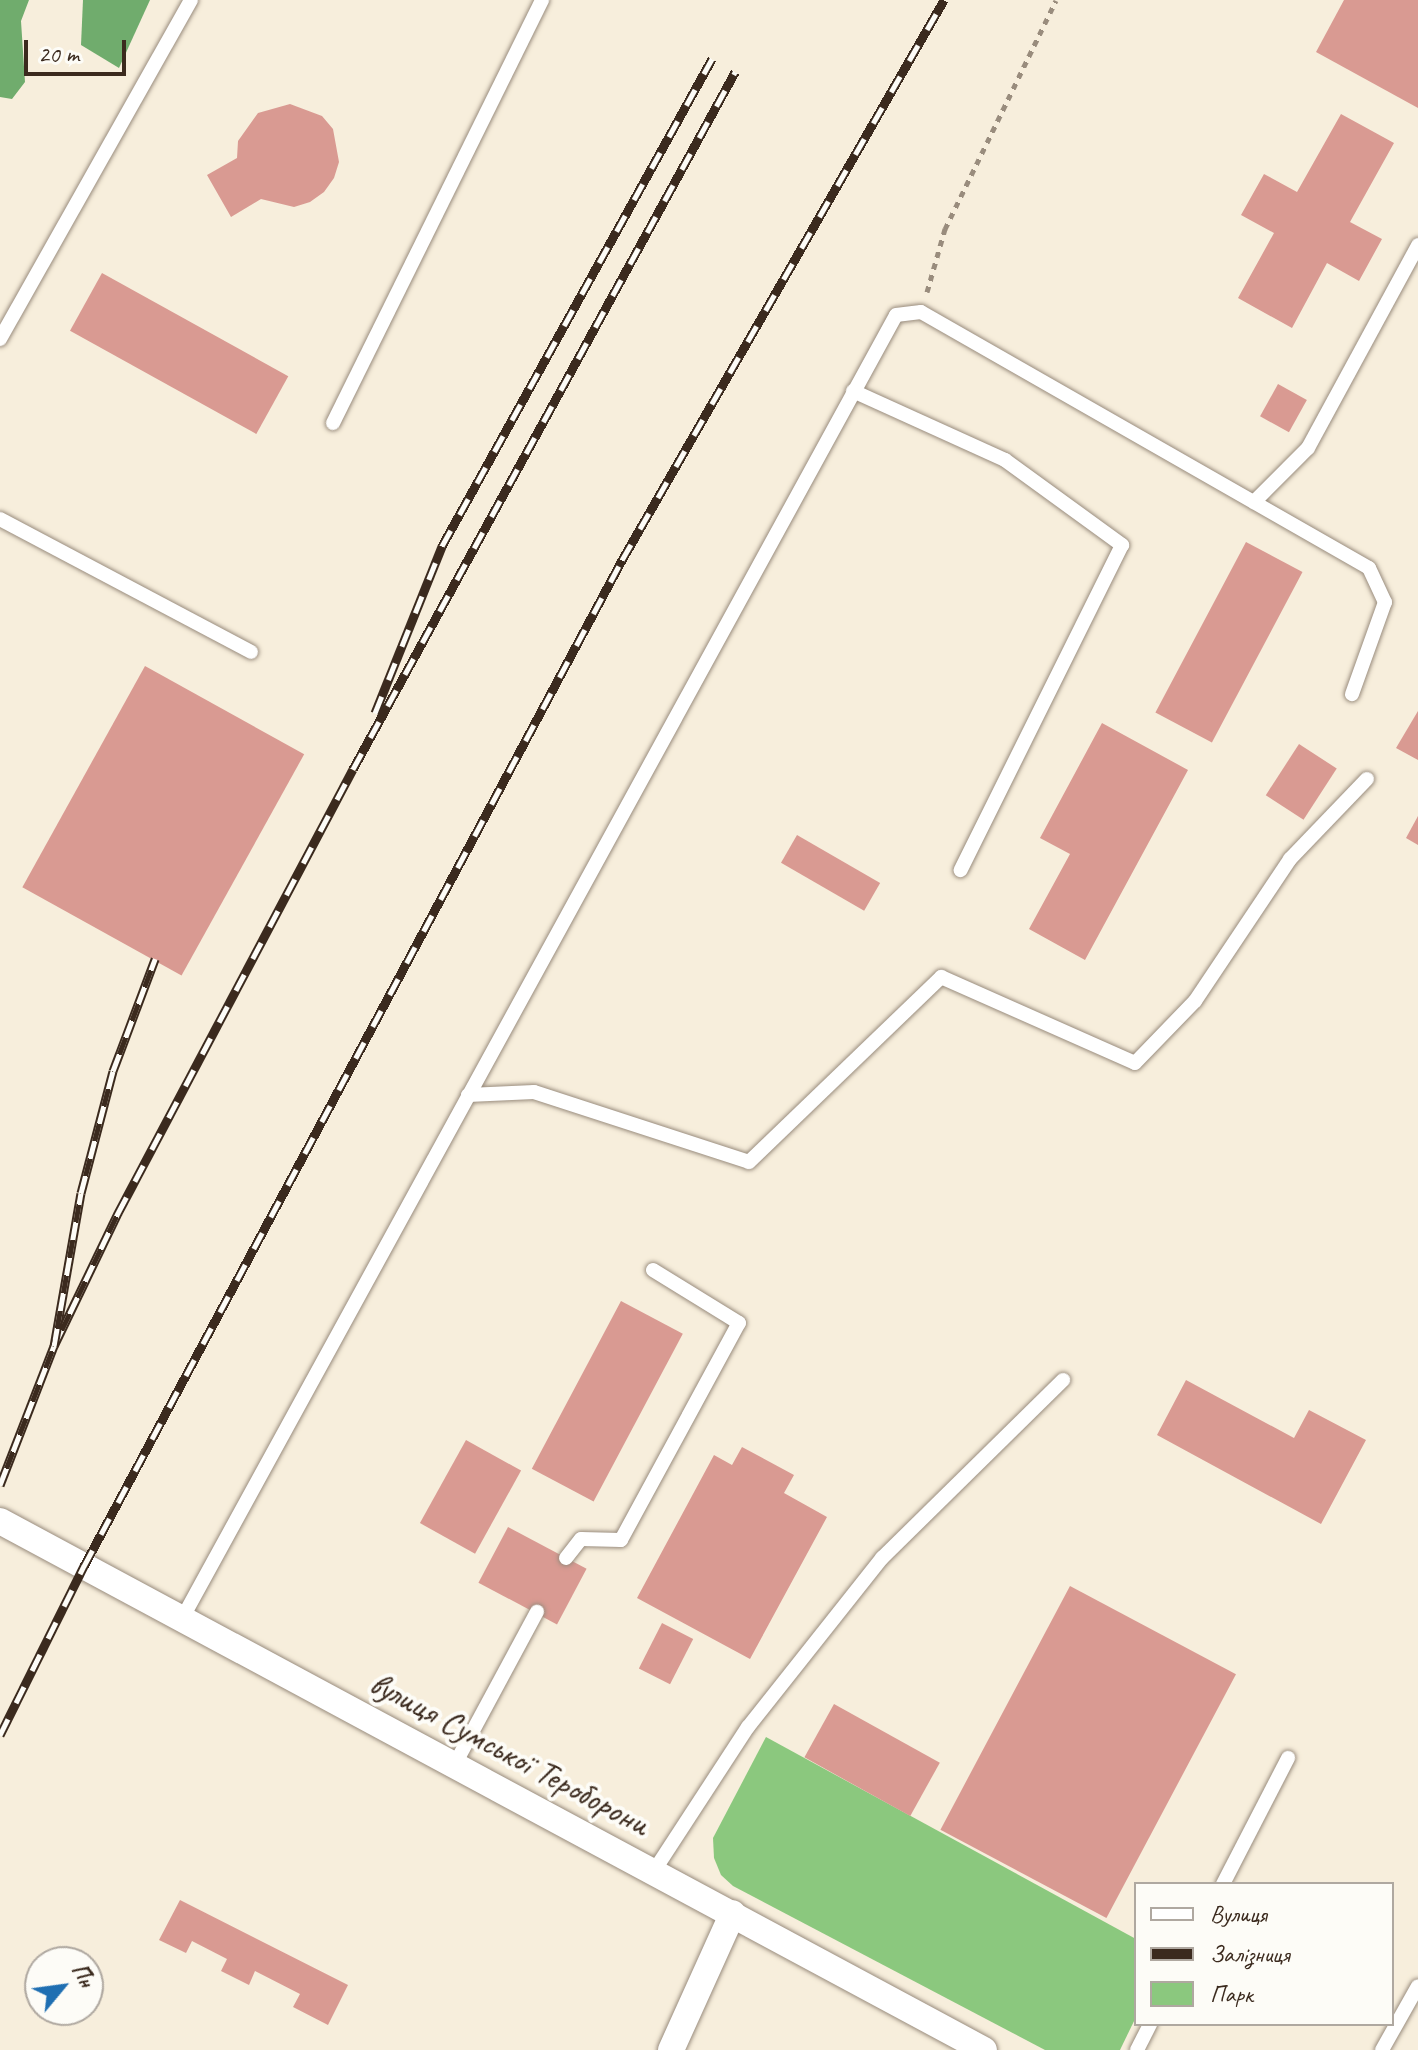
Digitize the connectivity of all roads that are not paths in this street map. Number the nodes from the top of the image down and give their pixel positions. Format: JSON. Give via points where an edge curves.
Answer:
{"nodes":[{"id":1,"x":191,"y":0,"type":"edge"},
{"id":2,"x":542,"y":0,"type":"edge"},
{"id":3,"x":1418,"y":245,"type":"edge"},
{"id":4,"x":0,"y":339,"type":"edge"},
{"id":5,"x":853,"y":391,"type":"junction"},
{"id":6,"x":333,"y":423,"type":"dead end"},
{"id":7,"x":1254,"y":502,"type":"junction"},
{"id":8,"x":0,"y":519,"type":"edge"},
{"id":9,"x":251,"y":652,"type":"dead end"},
{"id":10,"x":1352,"y":694,"type":"dead end"},
{"id":11,"x":1367,"y":779,"type":"dead end"},
{"id":12,"x":961,"y":870,"type":"dead end"},
{"id":13,"x":468,"y":1095,"type":"junction"},
{"id":14,"x":653,"y":1270,"type":"dead end"},
{"id":15,"x":1063,"y":1380,"type":"dead end"},
{"id":16,"x":0,"y":1521,"type":"edge"},
{"id":17,"x":566,"y":1558,"type":"dead end"},
{"id":18,"x":537,"y":1612,"type":"dead end"},
{"id":19,"x":183,"y":1617,"type":"junction"},
{"id":20,"x":1288,"y":1758,"type":"dead end"},
{"id":21,"x":455,"y":1764,"type":"junction"},
{"id":22,"x":654,"y":1871,"type":"junction"},
{"id":23,"x":1224,"y":1882,"type":"edge"},
{"id":24,"x":733,"y":1913,"type":"junction"},
{"id":25,"x":1418,"y":1986,"type":"edge"},
{"id":26,"x":1149,"y":2026,"type":"edge"},
{"id":27,"x":671,"y":2050,"type":"edge"},
{"id":28,"x":984,"y":2050,"type":"edge"},
{"id":29,"x":1137,"y":2050,"type":"edge"},
{"id":30,"x":1382,"y":2050,"type":"edge"}],
"edges":[{"from":1,"to":4,"type":"lane"},
{"from":2,"to":6,"type":"lane"},
{"from":3,"to":7,"type":"lane","via":[[1308,448]]},
{"from":5,"to":7,"type":"lane","via":[[896,315],[921,312]]},
{"from":5,"to":12,"type":"lane","via":[[1005,460],[1122,545]]},
{"from":5,"to":13,"type":"lane"},
{"from":7,"to":10,"type":"lane","via":[[1369,568],[1385,602]]},
{"from":8,"to":9,"type":"lane"},
{"from":11,"to":13,"type":"lane","via":[[1290,859],[1195,1001],[1135,1063],[941,977],[749,1162],[534,1092]]},
{"from":13,"to":19,"type":"lane"},
{"from":14,"to":17,"type":"lane","via":[[739,1323],[621,1540],[581,1539]]},
{"from":15,"to":22,"type":"lane","via":[[882,1558],[748,1727]]},
{"from":16,"to":19,"type":"street","name":"вулиця Сумської Тероборони"},
{"from":18,"to":21,"type":"lane"},
{"from":19,"to":21,"type":"street","name":"вулиця Сумської Тероборони"},
{"from":20,"to":23,"type":"lane"},
{"from":21,"to":22,"type":"street","name":"вулиця Сумської Тероборони"},
{"from":22,"to":24,"type":"street","name":"вулиця Сумської Тероборони"},
{"from":24,"to":27,"type":"street"},
{"from":24,"to":28,"type":"street","name":"вулиця Сумської Тероборони"},
{"from":25,"to":30,"type":"lane"},
{"from":26,"to":29,"type":"lane"}]}
